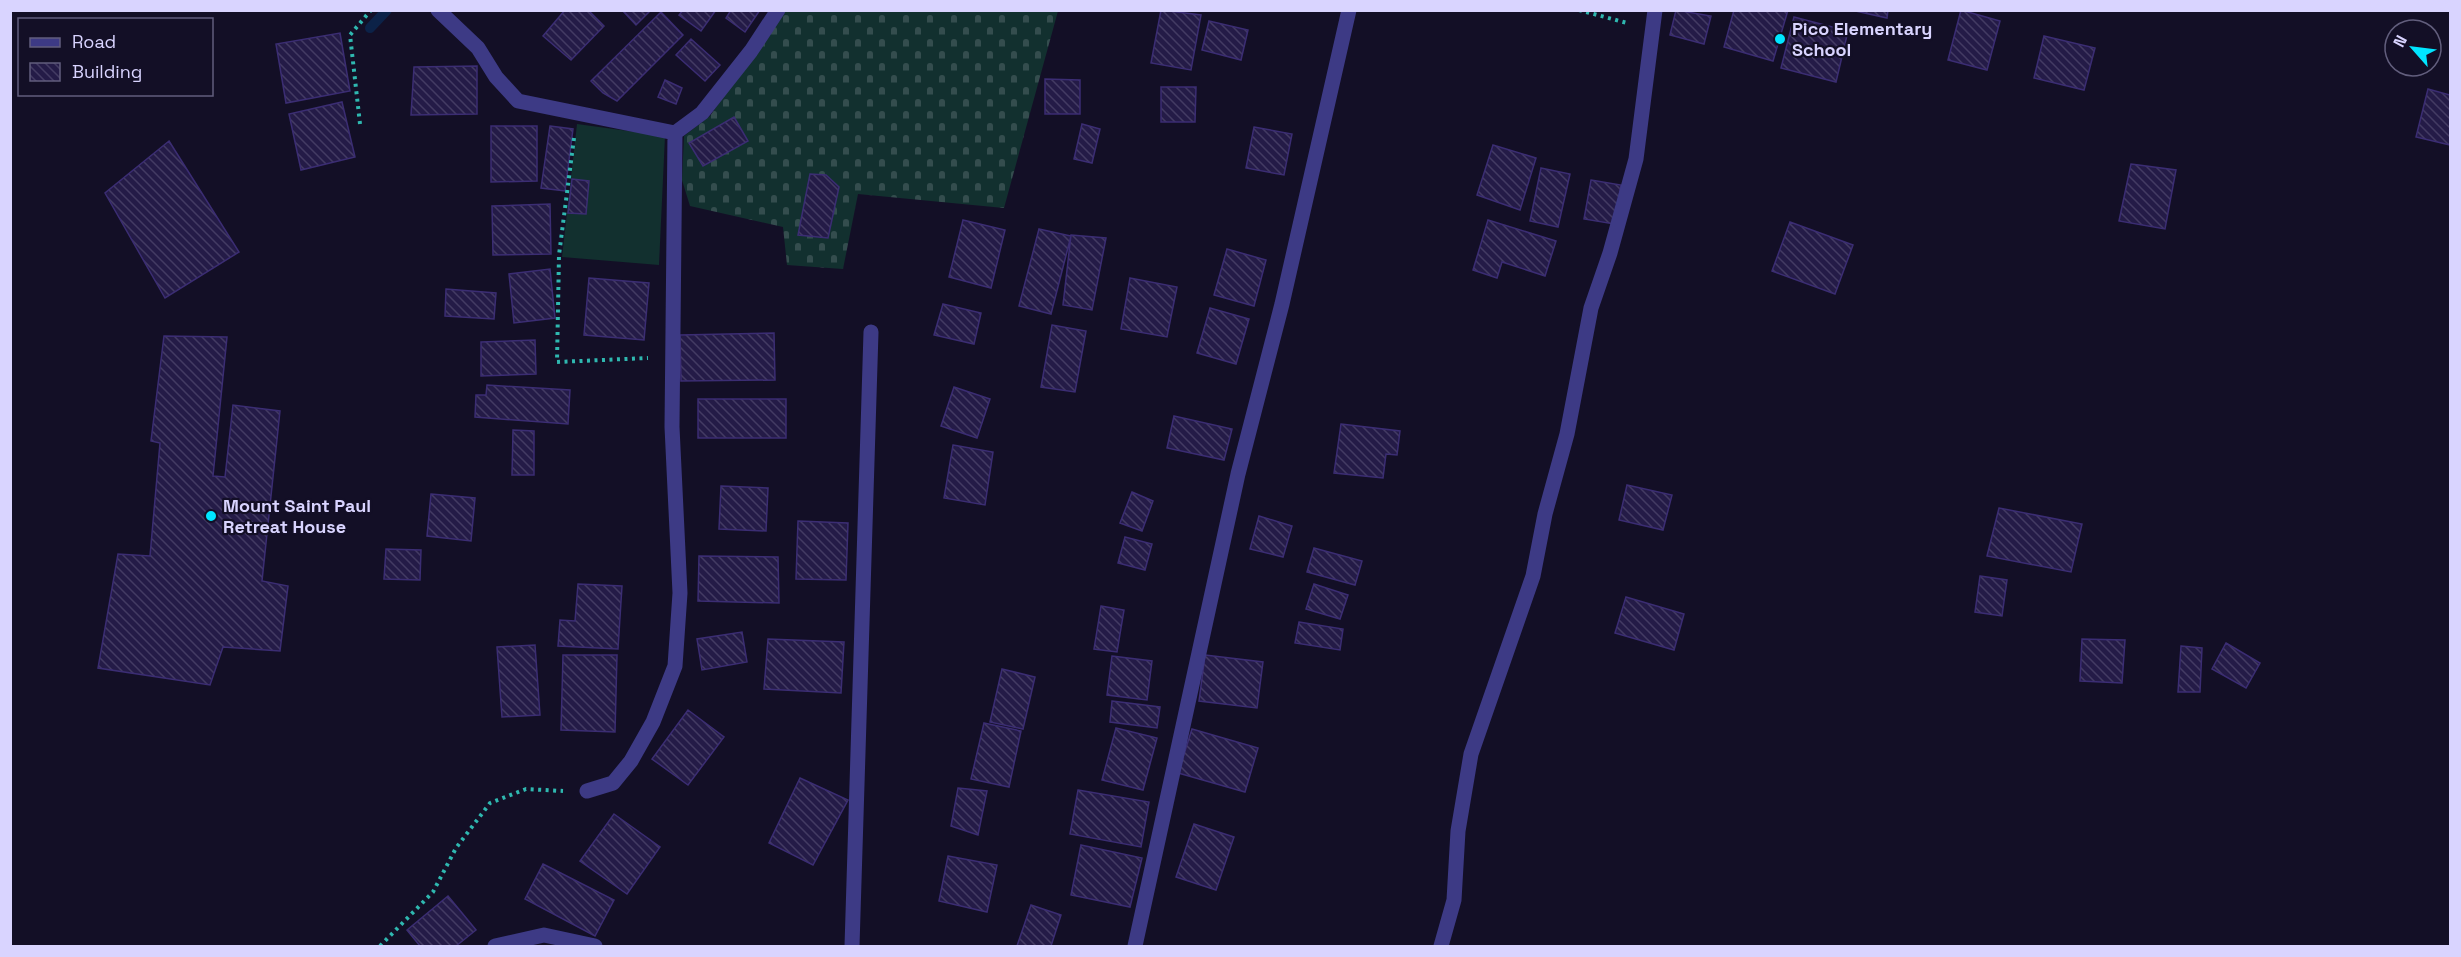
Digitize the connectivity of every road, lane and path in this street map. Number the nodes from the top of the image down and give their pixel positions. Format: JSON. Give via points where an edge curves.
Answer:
{"nodes":[{"id":1,"x":371,"y":10,"type":"edge"},
{"id":2,"x":438,"y":10,"type":"edge"},
{"id":3,"x":778,"y":10,"type":"edge"},
{"id":4,"x":1349,"y":10,"type":"edge"},
{"id":5,"x":1579,"y":10,"type":"edge"},
{"id":6,"x":1655,"y":10,"type":"edge"},
{"id":7,"x":1650,"y":30,"type":"junction"},
{"id":8,"x":577,"y":113,"type":"junction"},
{"id":9,"x":360,"y":124,"type":"dead end"},
{"id":10,"x":675,"y":133,"type":"junction"},
{"id":11,"x":872,"y":332,"type":"dead end"},
{"id":12,"x":672,"y":357,"type":"junction"},
{"id":13,"x":588,"y":791,"type":"joint"},
{"id":14,"x":380,"y":946,"type":"edge"},
{"id":15,"x":495,"y":946,"type":"edge"},
{"id":16,"x":595,"y":946,"type":"edge"},
{"id":17,"x":852,"y":946,"type":"edge"},
{"id":18,"x":1135,"y":946,"type":"edge"},
{"id":19,"x":1441,"y":946,"type":"edge"}],
"edges":[{"from":1,"to":9,"type":"path","via":[[350,35]]},
{"from":2,"to":8,"type":"street","via":[[478,48],[496,77],[518,101]]},
{"from":3,"to":10,"type":"street","via":[[702,113]]},
{"from":4,"to":18,"type":"street","via":[[1282,304],[1238,474]]},
{"from":5,"to":7,"type":"path"},
{"from":6,"to":7,"type":"street"},
{"from":7,"to":19,"type":"street","via":[[1636,159],[1591,308],[1567,434],[1533,576],[1471,754],[1458,831],[1454,900]]},
{"from":8,"to":10,"type":"street"},
{"from":8,"to":12,"type":"path","via":[[558,255],[557,362]]},
{"from":10,"to":12,"type":"street"},
{"from":11,"to":17,"type":"street"},
{"from":12,"to":13,"type":"street","via":[[680,593],[675,666],[653,722],[631,761],[613,783]]},
{"from":13,"to":14,"type":"path","via":[[526,789],[490,803],[456,849],[433,892]]},
{"from":15,"to":16,"type":"street","via":[[544,935]]}]}
